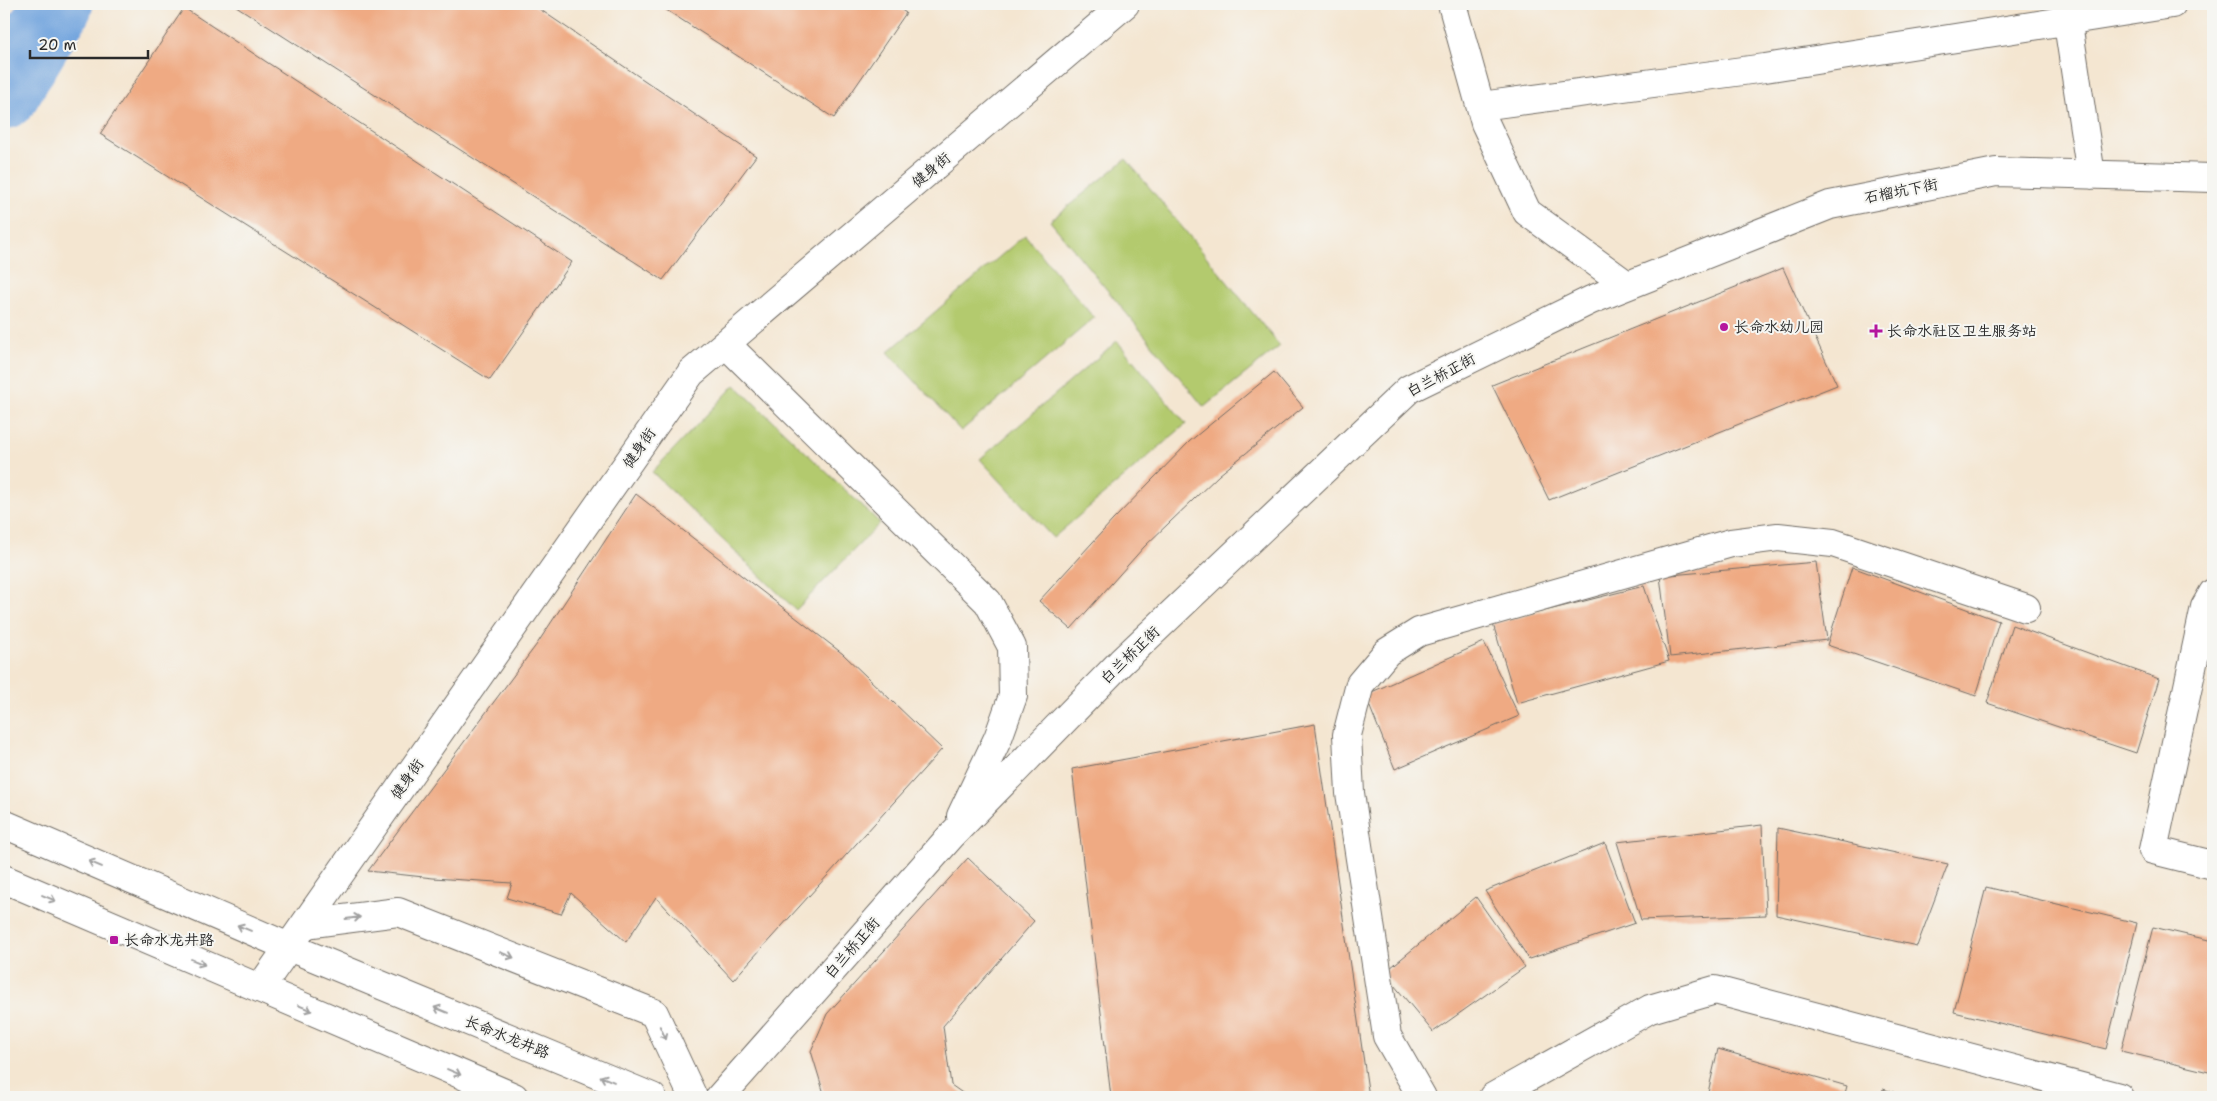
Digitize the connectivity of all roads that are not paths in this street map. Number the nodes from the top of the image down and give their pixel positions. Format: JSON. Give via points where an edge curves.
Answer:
{"nodes":[{"id":1,"x":1125,"y":4,"type":"edge"},
{"id":2,"x":1452,"y":4,"type":"edge"},
{"id":3,"x":2172,"y":4,"type":"edge"},
{"id":4,"x":2067,"y":12,"type":"edge"},
{"id":5,"x":1481,"y":106,"type":"junction"},
{"id":6,"x":2091,"y":175,"type":"junction"},
{"id":7,"x":2213,"y":178,"type":"edge"},
{"id":8,"x":1617,"y":290,"type":"junction"},
{"id":9,"x":726,"y":344,"type":"junction"},
{"id":10,"x":2213,"y":594,"type":"edge"},
{"id":11,"x":2026,"y":608,"type":"dead end"},
{"id":12,"x":4,"y":824,"type":"edge"},
{"id":13,"x":951,"y":836,"type":"junction"},
{"id":14,"x":2213,"y":865,"type":"edge"},
{"id":15,"x":4,"y":879,"type":"edge"},
{"id":16,"x":305,"y":924,"type":"junction"},
{"id":17,"x":289,"y":947,"type":"junction"},
{"id":18,"x":260,"y":988,"type":"junction"},
{"id":19,"x":514,"y":1097,"type":"edge"},
{"id":20,"x":652,"y":1097,"type":"edge"},
{"id":21,"x":693,"y":1097,"type":"edge"},
{"id":22,"x":720,"y":1097,"type":"edge"},
{"id":23,"x":1422,"y":1097,"type":"edge"},
{"id":24,"x":1493,"y":1097,"type":"edge"},
{"id":25,"x":2119,"y":1097,"type":"edge"}],
"edges":[{"from":1,"to":9,"type":"street","name":"健身街"},
{"from":2,"to":5,"type":"street"},
{"from":3,"to":4,"type":"street"},
{"from":4,"to":5,"type":"street","via":[[1765,68]]},
{"from":4,"to":6,"type":"street"},
{"from":5,"to":8,"type":"street","via":[[1485,123],[1527,212]]},
{"from":6,"to":7,"type":"street","name":"石榴坑下街"},
{"from":6,"to":8,"type":"street","name":"石榴坑下街","via":[[1996,172],[1830,205]]},
{"from":8,"to":13,"type":"street","name":"白兰桥正街","via":[[1409,389],[1121,662]]},
{"from":9,"to":13,"type":"street","via":[[988,602],[1012,647],[1013,696],[998,738]]},
{"from":9,"to":16,"type":"street","name":"健身街","via":[[691,373]]},
{"from":10,"to":14,"type":"street","via":[[2205,608],[2154,850]]},
{"from":11,"to":23,"type":"street","via":[[1834,543],[1778,537],[1731,543],[1418,632],[1387,652],[1360,684],[1347,735],[1350,793],[1387,1036]]},
{"from":17,"to":12,"type":"street","name":"长命水龙井路","one_way":true},
{"from":13,"to":22,"type":"street","name":"白兰桥正街"},
{"from":15,"to":18,"type":"street","one_way":true},
{"from":16,"to":17,"type":"street","name":"健身街"},
{"from":16,"to":21,"type":"street","one_way":true,"via":[[398,912],[654,1013]]},
{"from":17,"to":18,"type":"street","name":"健身街"},
{"from":20,"to":17,"type":"street","name":"长命水龙井路","one_way":true},
{"from":18,"to":19,"type":"street","one_way":true},
{"from":24,"to":25,"type":"street","via":[[1650,1009],[1715,990]]}]}
